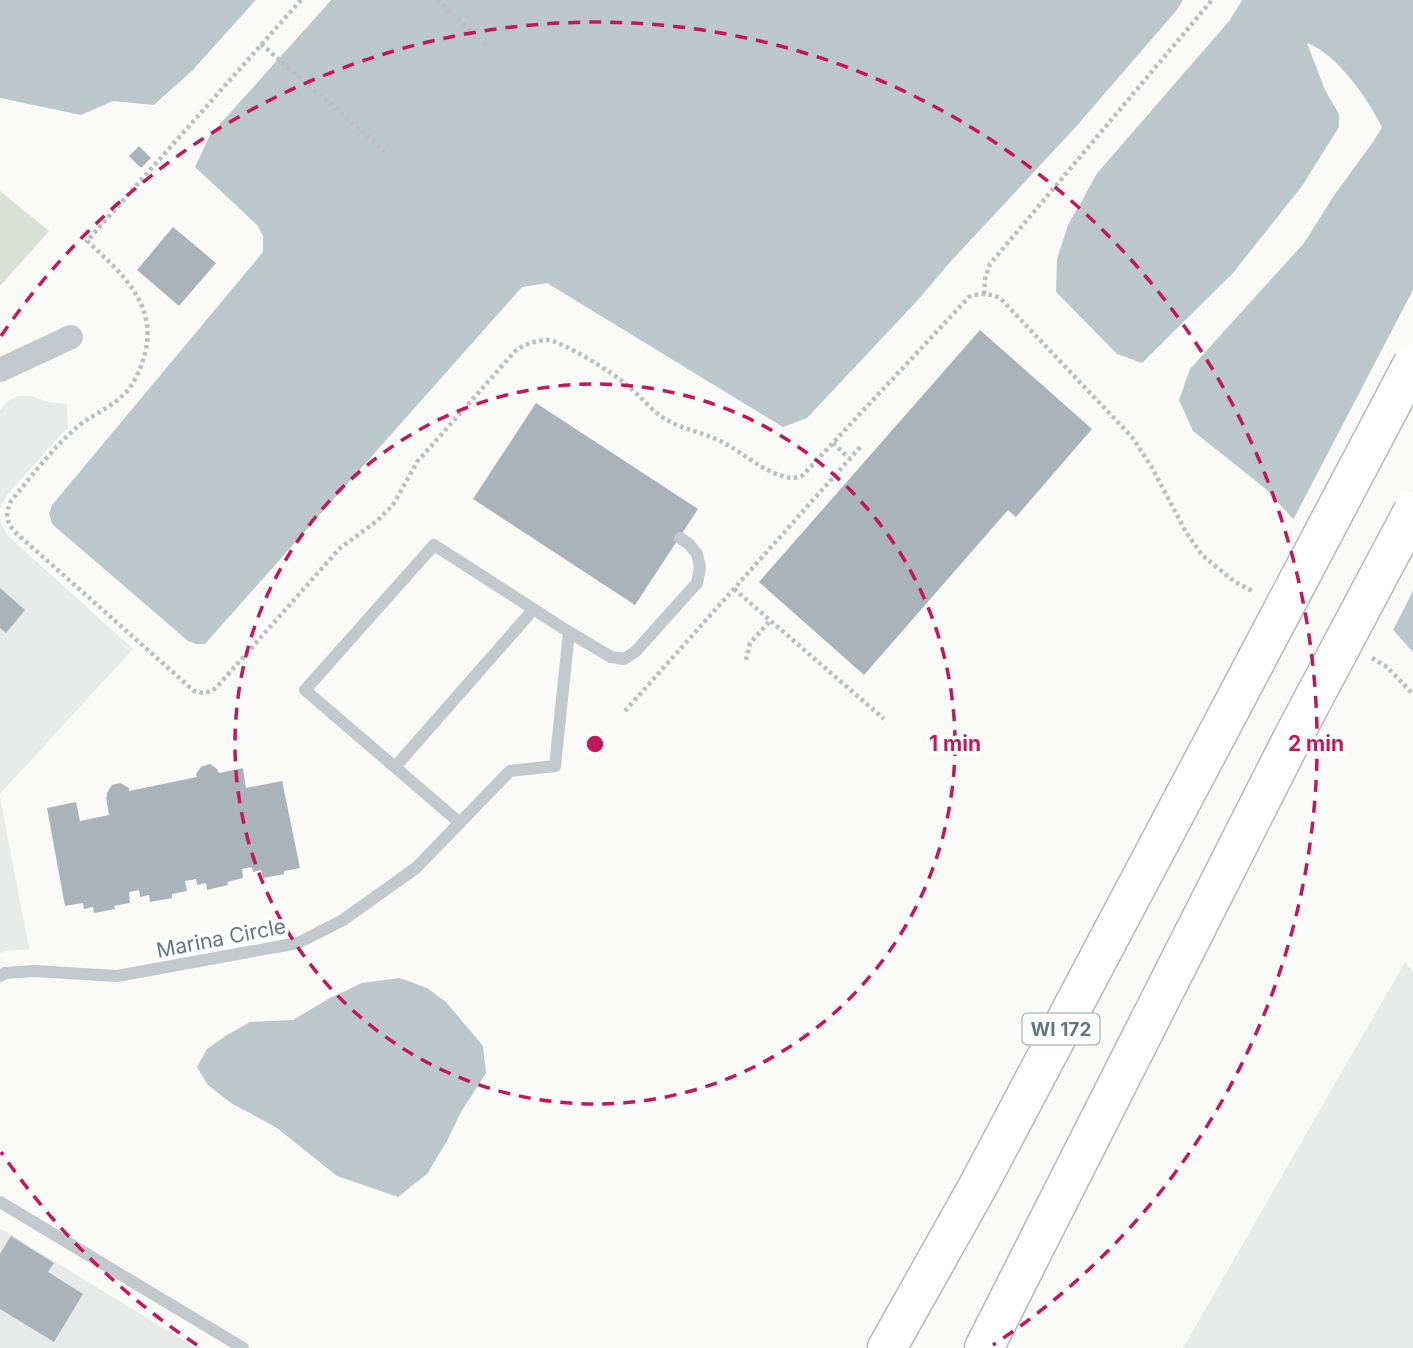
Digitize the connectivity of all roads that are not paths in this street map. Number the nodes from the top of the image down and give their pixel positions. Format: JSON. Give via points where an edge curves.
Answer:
{"nodes":[{"id":1,"x":71,"y":337,"type":"dead end"},
{"id":2,"x":1413,"y":363,"type":"edge"},
{"id":3,"x":0,"y":370,"type":"edge"},
{"id":4,"x":1413,"y":511,"type":"edge"},
{"id":5,"x":680,"y":538,"type":"dead end"},
{"id":6,"x":533,"y":610,"type":"junction"},
{"id":7,"x":569,"y":632,"type":"junction"},
{"id":8,"x":395,"y":767,"type":"junction"},
{"id":9,"x":460,"y":823,"type":"junction"},
{"id":10,"x":0,"y":976,"type":"edge"},
{"id":11,"x":0,"y":1202,"type":"edge"},
{"id":12,"x":243,"y":1348,"type":"edge"},
{"id":13,"x":887,"y":1348,"type":"edge"},
{"id":14,"x":984,"y":1348,"type":"edge"}],
"edges":[{"from":1,"to":3,"type":"street"},
{"from":2,"to":13,"type":"highway","number":"WI 172","bridge":true,"via":[[978,1186]]},
{"from":4,"to":14,"type":"highway","bridge":true,"via":[[1292,739]]},
{"from":5,"to":7,"type":"lane","via":[[697,554],[697,583],[635,652],[624,659],[611,657]]},
{"from":6,"to":7,"type":"lane"},
{"from":6,"to":8,"type":"lane"},
{"from":6,"to":8,"type":"lane","via":[[434,545],[305,690]]},
{"from":7,"to":9,"type":"lane","name":"Marina Circle","via":[[555,766],[510,771]]},
{"from":8,"to":9,"type":"lane"},
{"from":9,"to":10,"type":"lane","name":"Marina Circle","via":[[416,868],[343,920],[298,943],[117,976],[34,971]]},
{"from":11,"to":12,"type":"lane"}]}
